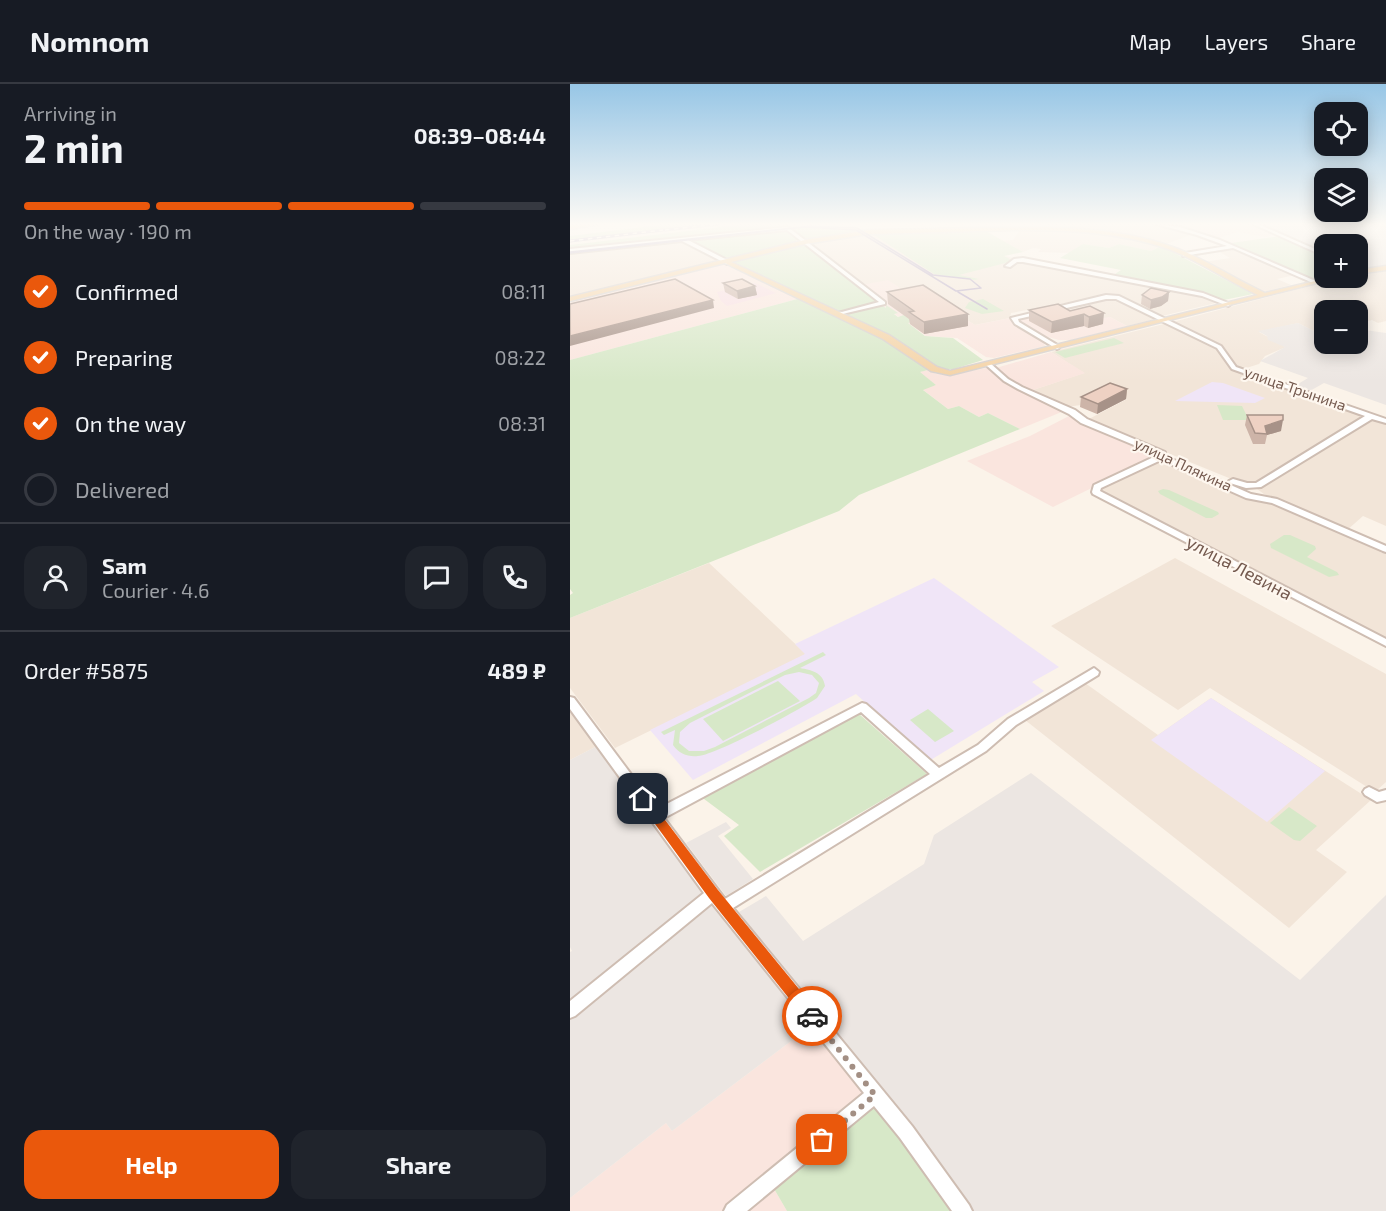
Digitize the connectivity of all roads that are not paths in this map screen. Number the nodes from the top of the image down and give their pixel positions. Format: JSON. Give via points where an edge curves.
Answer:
{"nodes":[{"id":1,"x":665,"y":277,"type":"edge"},
{"id":2,"x":759,"y":277,"type":"edge"},
{"id":3,"x":849,"y":277,"type":"edge"},
{"id":4,"x":1108,"y":277,"type":"edge"},
{"id":5,"x":1227,"y":277,"type":"edge"},
{"id":6,"x":1314,"y":282,"type":"edge"},
{"id":7,"x":1263,"y":295,"type":"junction"},
{"id":8,"x":570,"y":299,"type":"edge"},
{"id":9,"x":1228,"y":304,"type":"junction"},
{"id":10,"x":840,"y":314,"type":"junction"},
{"id":11,"x":1164,"y":320,"type":"junction"},
{"id":12,"x":1058,"y":347,"type":"junction"},
{"id":13,"x":988,"y":364,"type":"junction"},
{"id":14,"x":1371,"y":416,"type":"junction"},
{"id":15,"x":1386,"y":421,"type":"edge"},
{"id":16,"x":1162,"y":455,"type":"junction"},
{"id":17,"x":1386,"y":549,"type":"edge"},
{"id":18,"x":1386,"y":643,"type":"edge"},
{"id":19,"x":1094,"y":672,"type":"dead end"},
{"id":20,"x":570,"y":701,"type":"edge"},
{"id":21,"x":938,"y":774,"type":"junction"},
{"id":22,"x":1369,"y":792,"type":"dead end"},
{"id":23,"x":1386,"y":795,"type":"edge"},
{"id":24,"x":656,"y":816,"type":"junction"},
{"id":25,"x":713,"y":894,"type":"junction"},
{"id":26,"x":723,"y":906,"type":"junction"},
{"id":27,"x":570,"y":1011,"type":"edge"},
{"id":28,"x":875,"y":1095,"type":"junction"},
{"id":29,"x":734,"y":1211,"type":"edge"},
{"id":30,"x":963,"y":1211,"type":"edge"}],
"edges":[{"from":1,"to":8,"type":"main road"},
{"from":2,"to":10,"type":"main road"},
{"from":3,"to":10,"type":"street","via":[[883,303]]},
{"from":4,"to":9,"type":"street","via":[[1203,295]]},
{"from":5,"to":7,"type":"main road"},
{"from":6,"to":7,"type":"main road"},
{"from":7,"to":9,"type":"main road"},
{"from":9,"to":11,"type":"main road"},
{"from":10,"to":13,"type":"main road","via":[[940,371],[956,372]]},
{"from":11,"to":12,"type":"main road"},
{"from":11,"to":12,"type":"street","name":"улица Трынина","via":[[1113,297],[1014,318]]},
{"from":11,"to":14,"type":"street","name":"улица Трынина","via":[[1219,346],[1234,368]]},
{"from":12,"to":13,"type":"main road"},
{"from":13,"to":16,"type":"street","name":"улица Плякина","via":[[1010,382],[1072,411],[1084,421]]},
{"from":14,"to":15,"type":"street","name":"улица Трынина"},
{"from":14,"to":16,"type":"street","via":[[1255,486],[1242,485],[1173,455]]},
{"from":16,"to":17,"type":"street","name":"улица Плякина","via":[[1249,495],[1274,501]]},
{"from":16,"to":18,"type":"street","name":"улица Левина","via":[[1095,490]]},
{"from":19,"to":21,"type":"street","via":[[1012,722],[982,747]]},
{"from":20,"to":24,"type":"street"},
{"from":21,"to":24,"type":"street","via":[[862,706]]},
{"from":21,"to":26,"type":"street"},
{"from":22,"to":23,"type":"street","via":[[1377,797]]},
{"from":24,"to":25,"type":"street"},
{"from":25,"to":26,"type":"street"},
{"from":25,"to":27,"type":"street"},
{"from":26,"to":28,"type":"street"},
{"from":28,"to":29,"type":"street"},
{"from":28,"to":30,"type":"street"}]}
